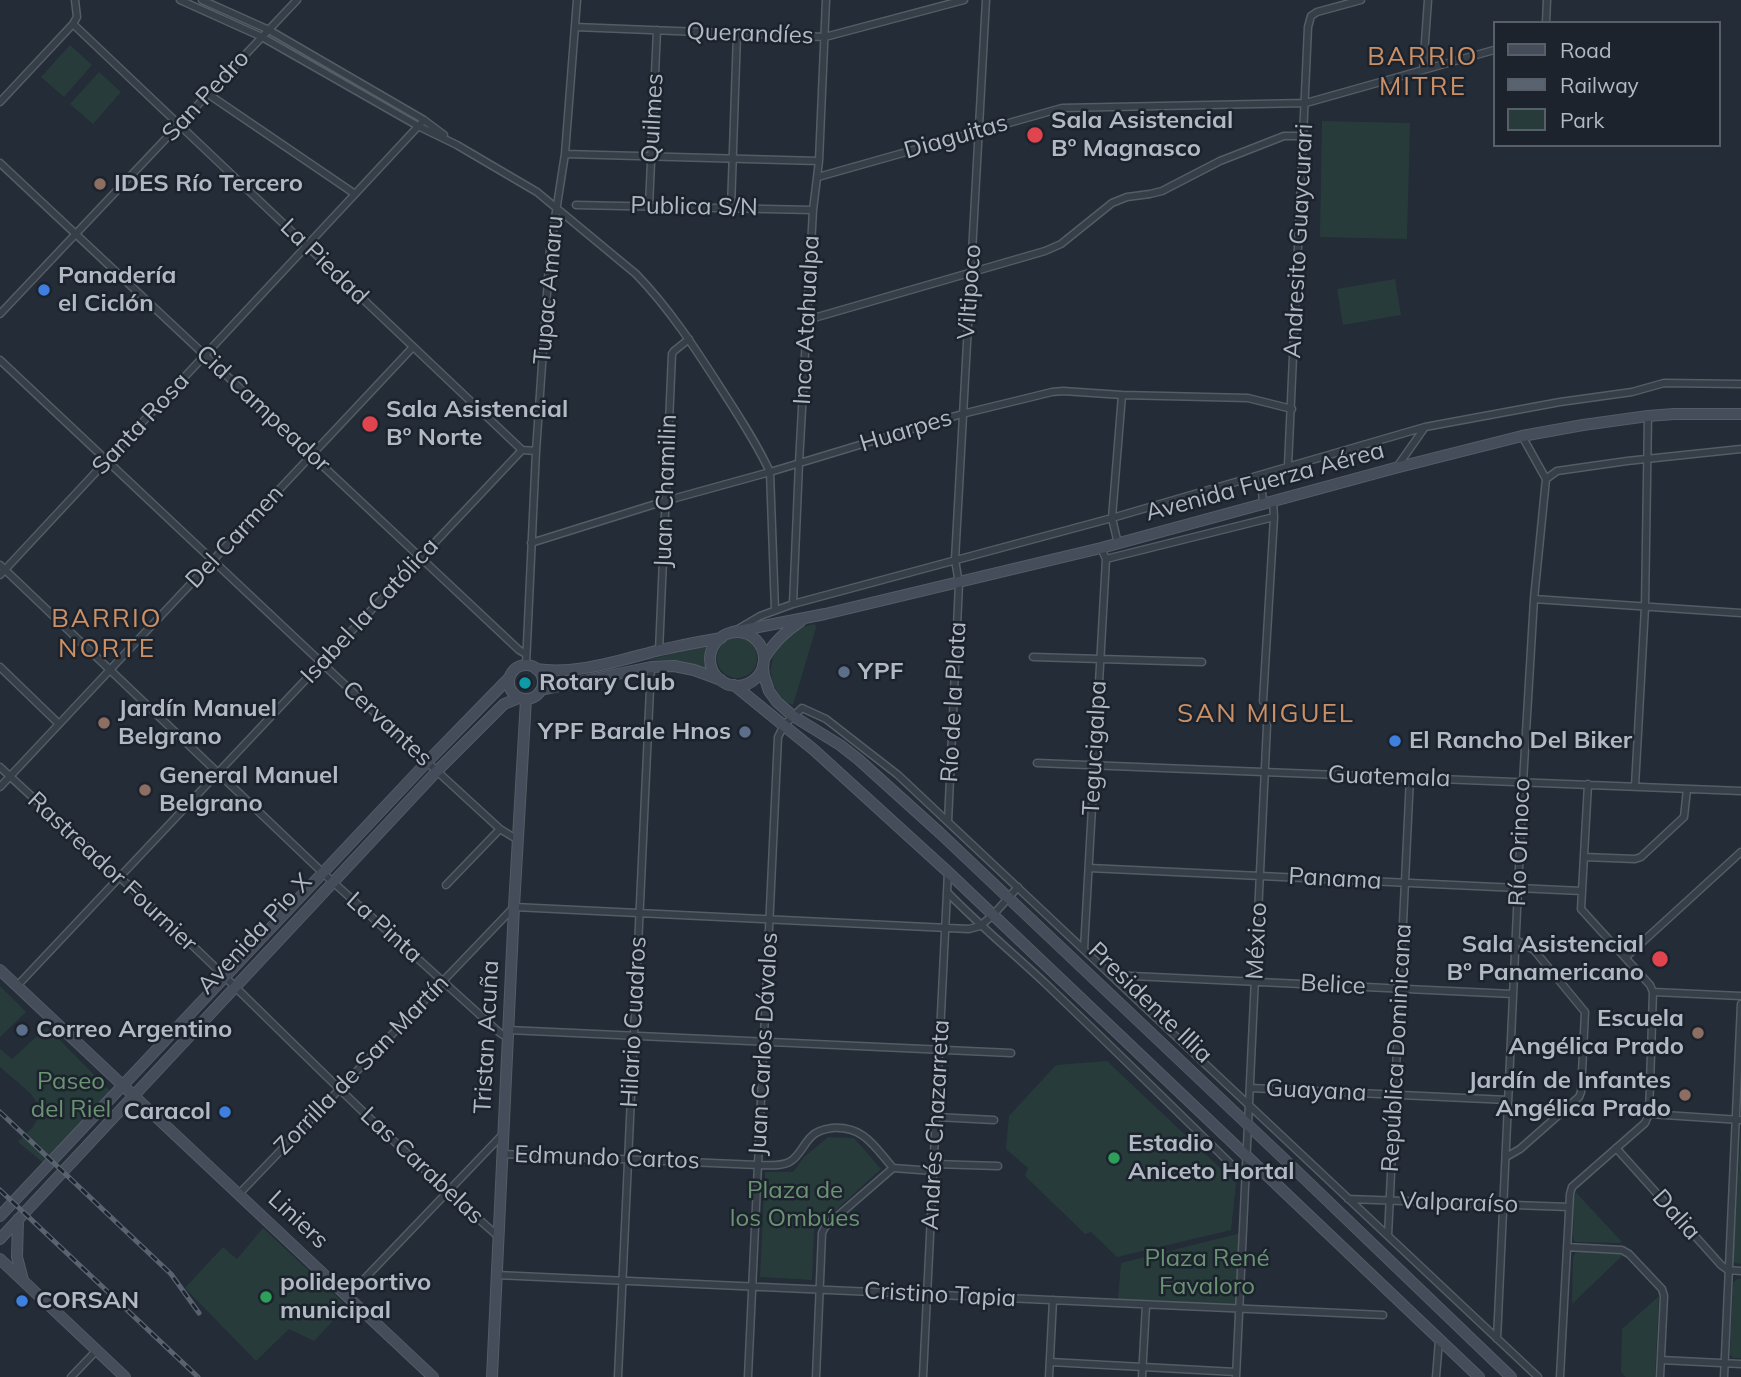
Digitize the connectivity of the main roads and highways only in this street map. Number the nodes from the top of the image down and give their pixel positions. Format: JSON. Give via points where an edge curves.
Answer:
{"nodes":[{"id":1,"x":1741,"y":414,"type":"edge"},
{"id":2,"x":804,"y":619,"type":"junction"},
{"id":3,"x":728,"y":634,"type":"junction"},
{"id":4,"x":764,"y":662,"type":"junction"},
{"id":5,"x":531,"y":667,"type":"junction"},
{"id":6,"x":509,"y":678,"type":"junction"},
{"id":7,"x":721,"y":680,"type":"junction"},
{"id":8,"x":734,"y":685,"type":"junction"},
{"id":9,"x":541,"y":690,"type":"junction"},
{"id":10,"x":523,"y":698,"type":"junction"},
{"id":11,"x":0,"y":970,"type":"edge"},
{"id":12,"x":123,"y":1086,"type":"junction"},
{"id":13,"x":134,"y":1096,"type":"junction"},
{"id":14,"x":2,"y":1212,"type":"edge"},
{"id":15,"x":18,"y":1219,"type":"junction"},
{"id":16,"x":0,"y":1239,"type":"edge"},
{"id":17,"x":0,"y":1259,"type":"edge"},
{"id":18,"x":23,"y":1280,"type":"junction"},
{"id":19,"x":125,"y":1377,"type":"edge"},
{"id":20,"x":433,"y":1377,"type":"edge"},
{"id":21,"x":492,"y":1377,"type":"edge"},
{"id":22,"x":1479,"y":1377,"type":"edge"},
{"id":23,"x":1511,"y":1377,"type":"edge"}],
"edges":[{"from":1,"to":2,"type":"main road","name":"Avenida Fuerza Aérea","via":[[1648,416],[1522,436],[1118,544]]},
{"from":2,"to":3,"type":"main road","name":"Avenida Fuerza Aérea"},
{"from":2,"to":4,"type":"main road","via":[[783,633]]},
{"from":3,"to":4,"type":"main road","via":[[755,638]]},
{"from":3,"to":5,"type":"main road","name":"Avenida Fuerza Aérea","via":[[605,664],[551,671]]},
{"from":3,"to":7,"type":"main road","via":[[715,643],[710,659]]},
{"from":4,"to":8,"type":"main road","via":[[755,678]]},
{"from":4,"to":23,"type":"main road","name":"Presidente Illia","via":[[769,691],[777,702],[858,759],[940,833]]},
{"from":5,"to":6,"type":"main road","via":[[515,669]]},
{"from":5,"to":9,"type":"main road","via":[[542,678]]},
{"from":6,"to":10,"type":"main road","via":[[512,692]]},
{"from":6,"to":12,"type":"main road","name":"Avenida Pio X"},
{"from":7,"to":8,"type":"main road"},
{"from":7,"to":9,"type":"main road","via":[[674,666],[651,667]]},
{"from":8,"to":22,"type":"main road","name":"Presidente Illia","via":[[814,750],[948,872]]},
{"from":9,"to":10,"type":"main road"},
{"from":10,"to":13,"type":"main road","name":"Avenida Pio X","via":[[504,704],[437,772]]},
{"from":10,"to":21,"type":"main road","name":"Tristan Acuña"},
{"from":11,"to":12,"type":"main road","name":"Liniers"},
{"from":12,"to":13,"type":"main road","name":"Liniers"},
{"from":12,"to":14,"type":"main road","name":"Avenida Pio X"},
{"from":13,"to":15,"type":"main road","name":"Avenida Pio X"},
{"from":13,"to":20,"type":"main road","name":"Liniers"},
{"from":15,"to":16,"type":"main road","name":"Avenida Pio X"},
{"from":15,"to":18,"type":"main road","via":[[17,1257]]},
{"from":17,"to":18,"type":"main road"},
{"from":18,"to":19,"type":"main road"}]}
